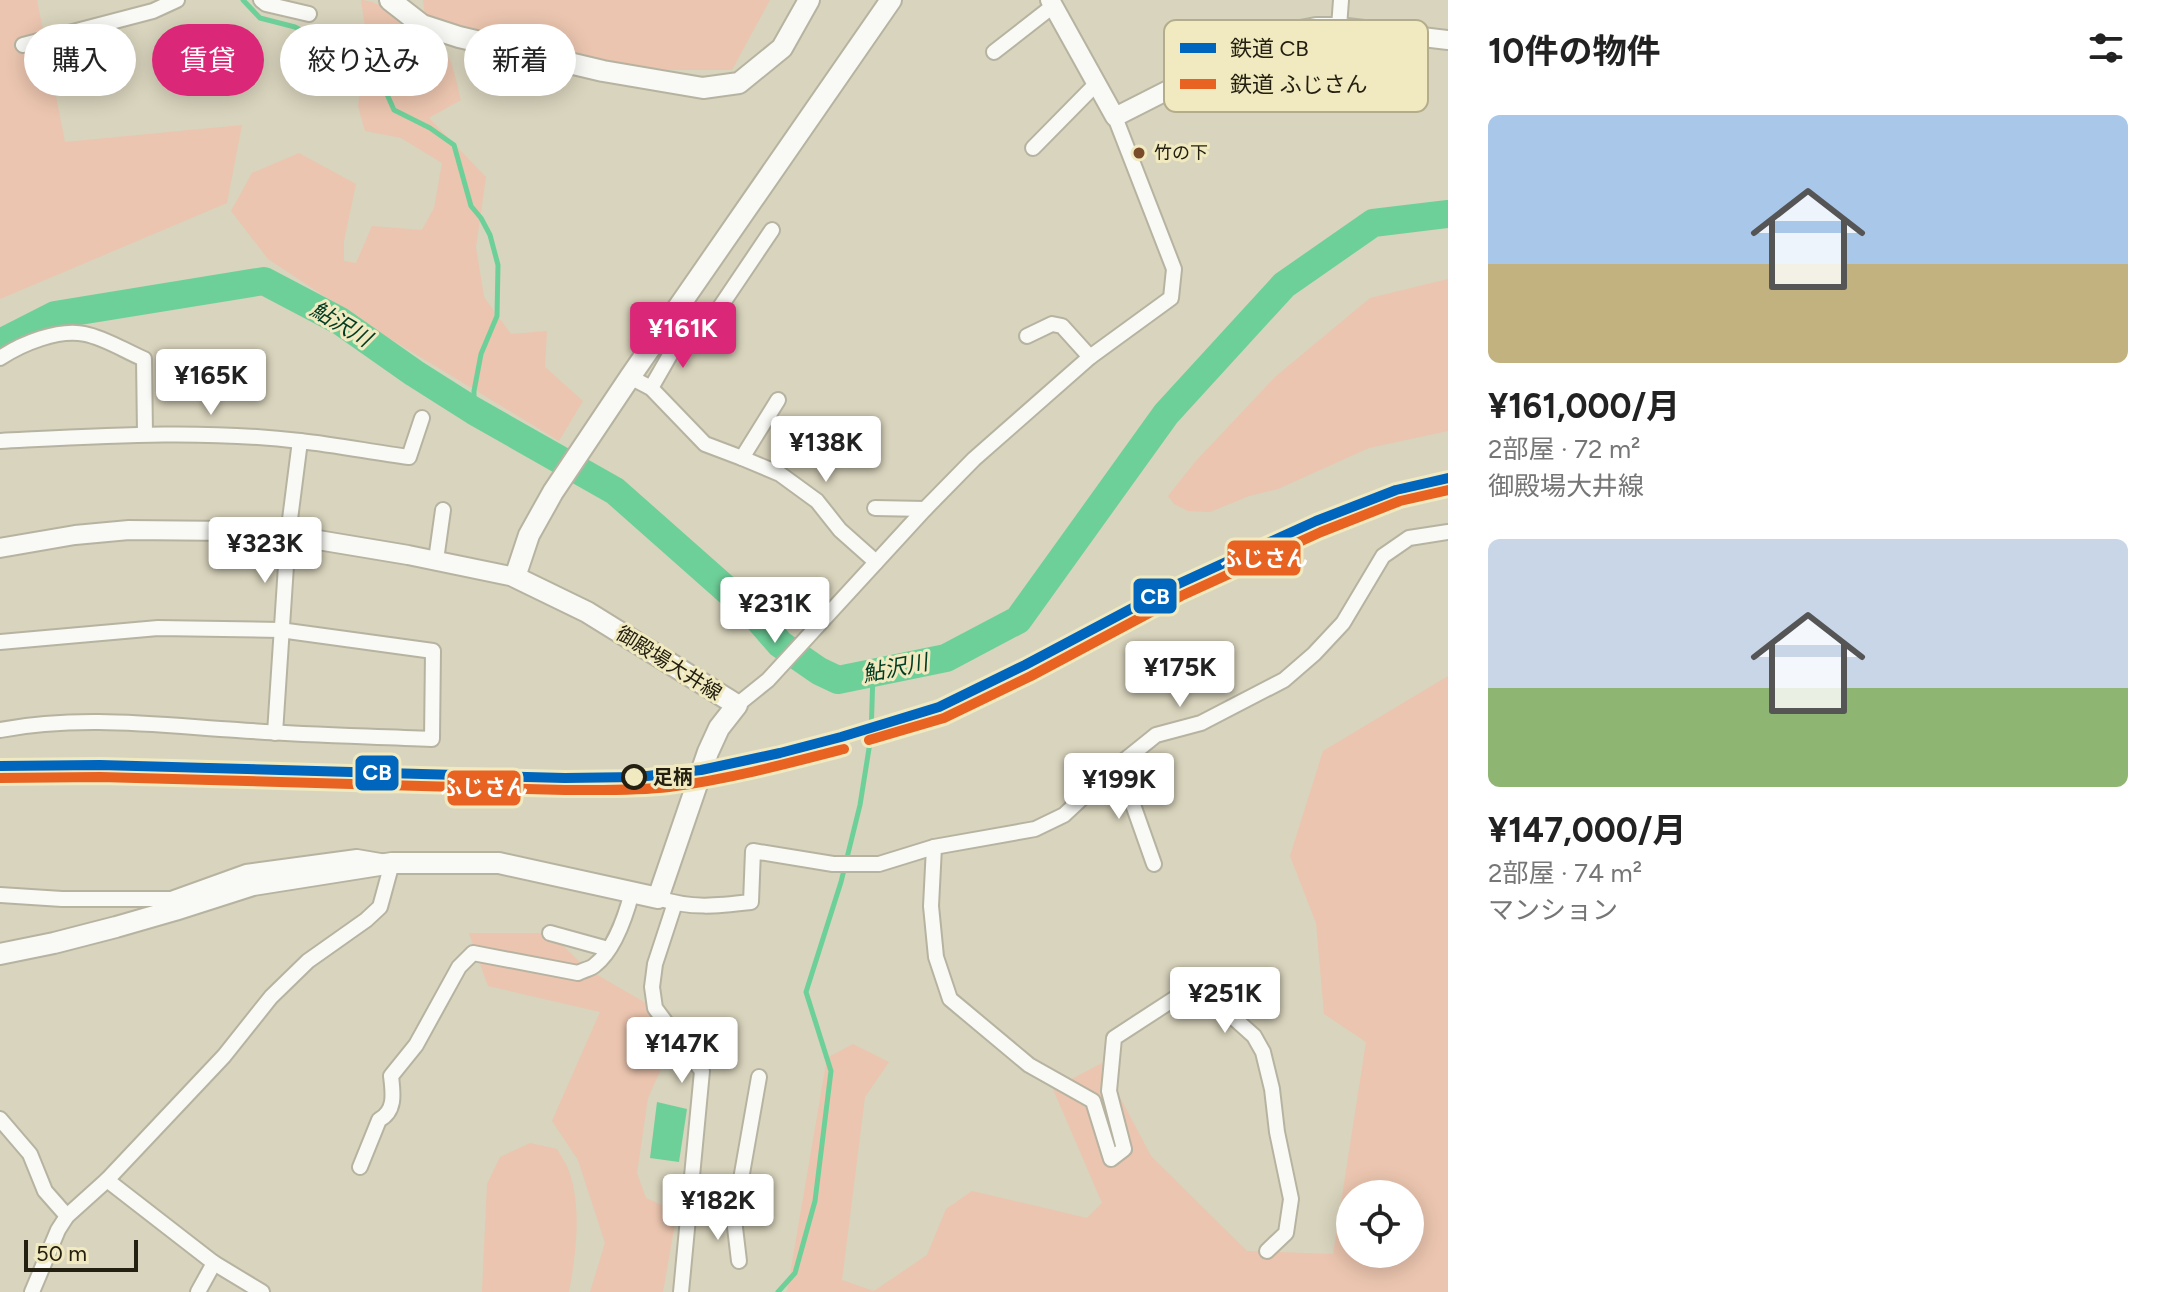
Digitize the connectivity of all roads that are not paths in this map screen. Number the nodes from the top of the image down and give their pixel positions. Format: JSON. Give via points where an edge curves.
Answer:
{"nodes":[{"id":1,"x":177,"y":0,"type":"edge"},
{"id":2,"x":261,"y":0,"type":"edge"},
{"id":3,"x":301,"y":0,"type":"edge"},
{"id":4,"x":390,"y":0,"type":"edge"},
{"id":5,"x":809,"y":0,"type":"edge"},
{"id":6,"x":891,"y":0,"type":"edge"},
{"id":7,"x":1341,"y":0,"type":"edge"},
{"id":8,"x":1051,"y":3,"type":"edge"},
{"id":9,"x":1340,"y":20,"type":"edge"},
{"id":10,"x":1428,"y":38,"type":"edge"},
{"id":11,"x":1448,"y":40,"type":"edge"},
{"id":12,"x":23,"y":45,"type":"dead end"},
{"id":13,"x":994,"y":52,"type":"dead end"},
{"id":14,"x":1097,"y":83,"type":"junction"},
{"id":15,"x":1164,"y":92,"type":"edge"},
{"id":16,"x":1115,"y":117,"type":"junction"},
{"id":17,"x":1033,"y":148,"type":"dead end"},
{"id":18,"x":772,"y":230,"type":"dead end"},
{"id":19,"x":1027,"y":336,"type":"dead end"},
{"id":20,"x":1090,"y":357,"type":"junction"},
{"id":21,"x":0,"y":358,"type":"edge"},
{"id":22,"x":630,"y":377,"type":"junction"},
{"id":23,"x":651,"y":388,"type":"junction"},
{"id":24,"x":778,"y":400,"type":"dead end"},
{"id":25,"x":422,"y":418,"type":"dead end"},
{"id":26,"x":145,"y":434,"type":"junction"},
{"id":27,"x":0,"y":441,"type":"edge"},
{"id":28,"x":300,"y":441,"type":"junction"},
{"id":29,"x":742,"y":458,"type":"junction"},
{"id":30,"x":875,"y":508,"type":"dead end"},
{"id":31,"x":925,"y":509,"type":"junction"},
{"id":32,"x":443,"y":510,"type":"dead end"},
{"id":33,"x":1448,"y":532,"type":"edge"},
{"id":34,"x":288,"y":535,"type":"junction"},
{"id":35,"x":0,"y":548,"type":"edge"},
{"id":36,"x":436,"y":560,"type":"junction"},
{"id":37,"x":876,"y":562,"type":"junction"},
{"id":38,"x":515,"y":577,"type":"junction"},
{"id":39,"x":280,"y":630,"type":"junction"},
{"id":40,"x":0,"y":642,"type":"edge"},
{"id":41,"x":737,"y":705,"type":"junction"},
{"id":42,"x":0,"y":730,"type":"edge"},
{"id":43,"x":275,"y":733,"type":"junction"},
{"id":44,"x":1119,"y":765,"type":"junction"},
{"id":45,"x":934,"y":847,"type":"junction"},
{"id":46,"x":392,"y":863,"type":"junction"},
{"id":47,"x":1154,"y":864,"type":"dead end"},
{"id":48,"x":632,"y":892,"type":"junction"},
{"id":49,"x":0,"y":895,"type":"edge"},
{"id":50,"x":666,"y":901,"type":"junction"},
{"id":51,"x":550,"y":933,"type":"dead end"},
{"id":52,"x":608,"y":949,"type":"junction"},
{"id":53,"x":0,"y":954,"type":"edge"},
{"id":54,"x":759,"y":1077,"type":"dead end"},
{"id":55,"x":0,"y":1119,"type":"edge"},
{"id":56,"x":360,"y":1167,"type":"dead end"},
{"id":57,"x":107,"y":1180,"type":"junction"},
{"id":58,"x":689,"y":1207,"type":"junction"},
{"id":59,"x":67,"y":1216,"type":"junction"},
{"id":60,"x":734,"y":1219,"type":"junction"},
{"id":61,"x":1267,"y":1251,"type":"dead end"},
{"id":62,"x":739,"y":1261,"type":"dead end"},
{"id":63,"x":214,"y":1263,"type":"junction"},
{"id":64,"x":32,"y":1292,"type":"edge"},
{"id":65,"x":198,"y":1292,"type":"edge"},
{"id":66,"x":262,"y":1292,"type":"edge"},
{"id":67,"x":681,"y":1292,"type":"edge"}],
"edges":[{"from":1,"to":12,"type":"street"},
{"from":2,"to":3,"type":"street","via":[[309,14]]},
{"from":4,"to":5,"type":"main road","via":[[422,25],[459,37],[703,88],[739,83],[782,48]]},
{"from":6,"to":22,"type":"main road"},
{"from":7,"to":9,"type":"street"},
{"from":8,"to":13,"type":"street"},
{"from":8,"to":14,"type":"street"},
{"from":10,"to":11,"type":"street"},
{"from":14,"to":16,"type":"street"},
{"from":14,"to":17,"type":"street"},
{"from":15,"to":16,"type":"street"},
{"from":16,"to":20,"type":"street","via":[[1174,269],[1171,298]]},
{"from":18,"to":23,"type":"street","via":[[710,322],[689,336],[682,334]]},
{"from":19,"to":20,"type":"street","via":[[1052,324],[1062,326]]},
{"from":20,"to":31,"type":"street"},
{"from":21,"to":26,"type":"street","via":[[41,338],[74,332],[144,359]]},
{"from":22,"to":23,"type":"street"},
{"from":22,"to":38,"type":"main road","via":[[555,489],[529,535]]},
{"from":23,"to":29,"type":"street","via":[[705,444]]},
{"from":24,"to":29,"type":"street"},
{"from":25,"to":28,"type":"street","via":[[409,457]]},
{"from":26,"to":27,"type":"street"},
{"from":26,"to":28,"type":"street"},
{"from":28,"to":34,"type":"street"},
{"from":29,"to":37,"type":"street","via":[[780,474],[817,501]]},
{"from":30,"to":31,"type":"street"},
{"from":31,"to":37,"type":"street"},
{"from":32,"to":36,"type":"street"},
{"from":33,"to":44,"type":"street","via":[[1409,538],[1383,556],[1343,623],[1284,680],[1201,723],[1156,735]]},
{"from":34,"to":35,"type":"street","via":[[129,530]]},
{"from":34,"to":36,"type":"street"},
{"from":34,"to":39,"type":"street"},
{"from":36,"to":38,"type":"street"},
{"from":37,"to":41,"type":"street","via":[[768,680]]},
{"from":38,"to":41,"type":"main road","name":"御殿場大井線","via":[[587,612]]},
{"from":39,"to":40,"type":"street","via":[[158,628]]},
{"from":39,"to":43,"type":"street"},
{"from":39,"to":43,"type":"street","via":[[433,651],[432,739]]},
{"from":41,"to":50,"type":"main road","name":"御殿場大井線","via":[[711,744]]},
{"from":42,"to":43,"type":"street","via":[[100,721]]},
{"from":44,"to":45,"type":"street","via":[[1064,815],[1035,829]]},
{"from":44,"to":47,"type":"street"},
{"from":45,"to":50,"type":"street","via":[[879,864],[833,864],[753,851],[751,902],[711,907]]},
{"from":45,"to":61,"type":"street","via":[[931,906],[936,957],[950,999],[1029,1065],[1093,1101],[1111,1159],[1124,1149],[1109,1091],[1114,1038],[1203,980],[1254,1036],[1272,1089],[1291,1199],[1286,1233]]},
{"from":46,"to":48,"type":"main road","via":[[499,863]]},
{"from":46,"to":49,"type":"street","via":[[357,857],[246,872],[171,899]]},
{"from":46,"to":53,"type":"main road","via":[[253,885]]},
{"from":46,"to":57,"type":"street","via":[[380,907],[308,961],[271,997],[224,1056]]},
{"from":48,"to":50,"type":"main road"},
{"from":48,"to":52,"type":"street"},
{"from":50,"to":58,"type":"street","via":[[652,987],[655,1008],[702,1071]]},
{"from":51,"to":52,"type":"street"},
{"from":52,"to":56,"type":"street","via":[[594,966],[578,973],[473,953],[391,1076],[394,1101],[379,1120]]},
{"from":54,"to":60,"type":"street"},
{"from":55,"to":59,"type":"street","via":[[30,1154],[45,1191]]},
{"from":57,"to":59,"type":"street"},
{"from":57,"to":63,"type":"street"},
{"from":58,"to":60,"type":"street"},
{"from":58,"to":67,"type":"street"},
{"from":59,"to":64,"type":"street"},
{"from":60,"to":62,"type":"street"},
{"from":63,"to":65,"type":"street"},
{"from":63,"to":66,"type":"street"}]}
